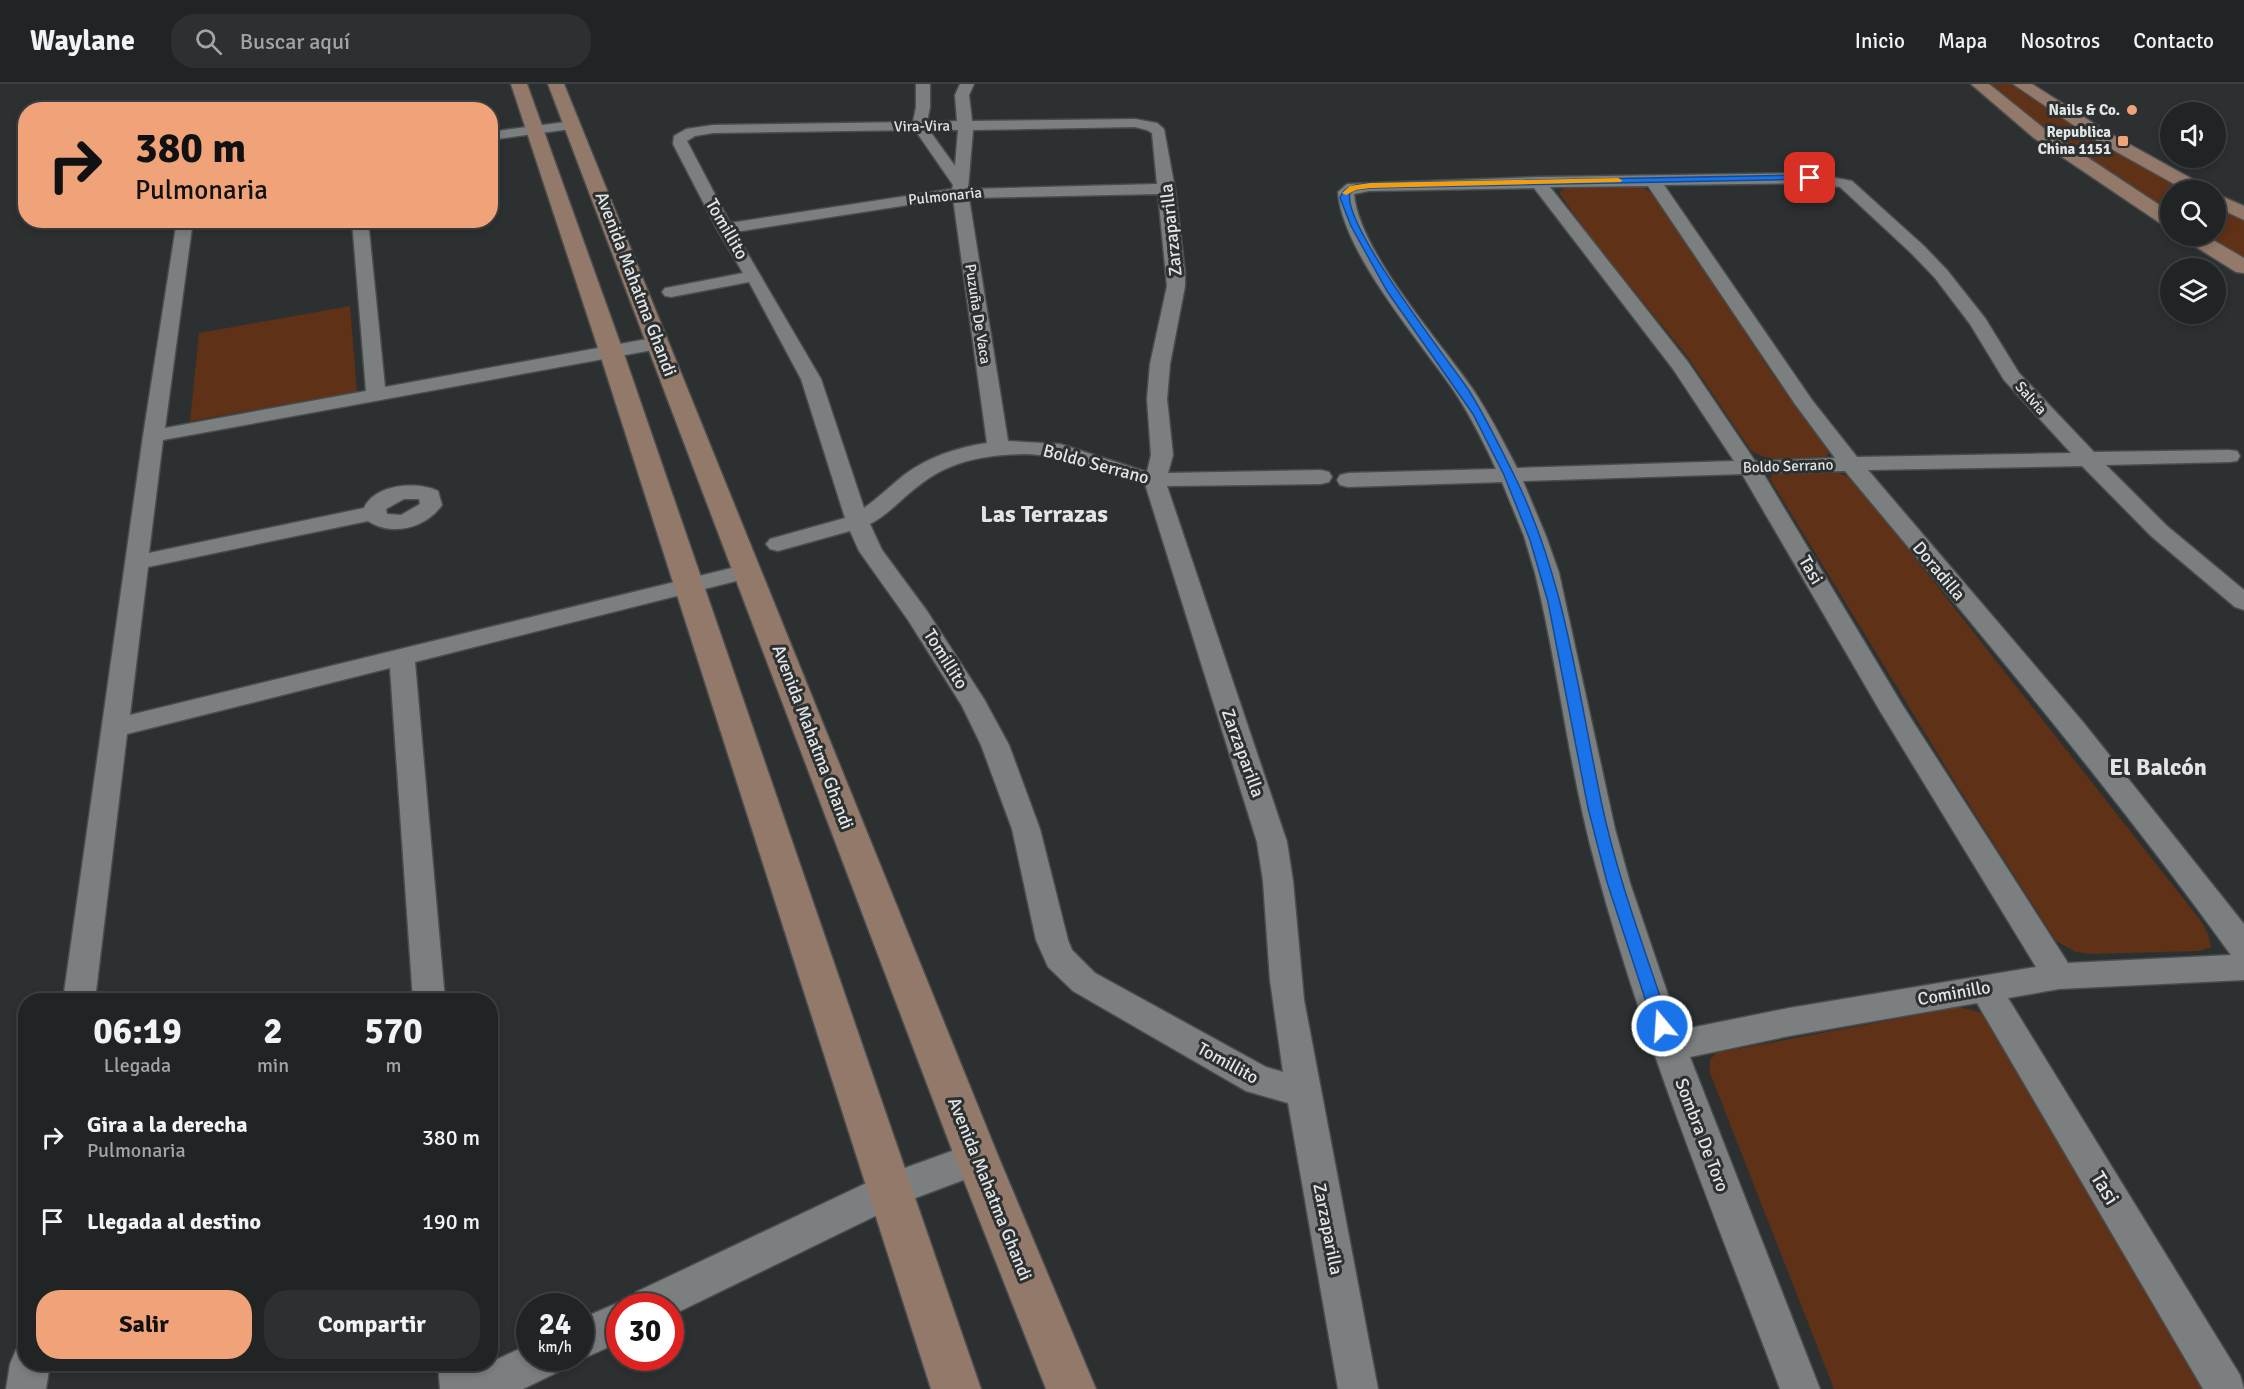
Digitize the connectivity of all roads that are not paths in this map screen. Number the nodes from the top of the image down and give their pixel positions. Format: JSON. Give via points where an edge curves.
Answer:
{"nodes":[{"id":1,"x":519,"y":84,"type":"edge"},
{"id":2,"x":556,"y":84,"type":"edge"},
{"id":3,"x":1979,"y":84,"type":"edge"},
{"id":4,"x":2020,"y":84,"type":"edge"},
{"id":5,"x":963,"y":95,"type":"edge"},
{"id":6,"x":929,"y":96,"type":"edge"},
{"id":7,"x":573,"y":125,"type":"junction"},
{"id":8,"x":965,"y":125,"type":"junction"},
{"id":9,"x":919,"y":126,"type":"junction"},
{"id":10,"x":1152,"y":126,"type":"joint"},
{"id":11,"x":536,"y":129,"type":"junction"},
{"id":12,"x":691,"y":132,"type":"joint"},
{"id":13,"x":498,"y":135,"type":"edge"},
{"id":14,"x":1652,"y":180,"type":"junction"},
{"id":15,"x":2180,"y":180,"type":"edge"},
{"id":16,"x":1538,"y":182,"type":"junction"},
{"id":17,"x":960,"y":187,"type":"junction"},
{"id":18,"x":1167,"y":189,"type":"junction"},
{"id":19,"x":2226,"y":205,"type":"edge"},
{"id":20,"x":2160,"y":214,"type":"edge"},
{"id":21,"x":2244,"y":214,"type":"edge"},
{"id":22,"x":184,"y":228,"type":"edge"},
{"id":23,"x":361,"y":228,"type":"edge"},
{"id":24,"x":725,"y":229,"type":"junction"},
{"id":25,"x":2209,"y":246,"type":"edge"},
{"id":26,"x":2244,"y":267,"type":"edge"},
{"id":27,"x":754,"y":276,"type":"junction"},
{"id":28,"x":671,"y":292,"type":"dead end"},
{"id":29,"x":660,"y":348,"type":"junction"},
{"id":30,"x":613,"y":357,"type":"junction"},
{"id":31,"x":376,"y":395,"type":"junction"},
{"id":32,"x":153,"y":436,"type":"junction"},
{"id":33,"x":999,"y":447,"type":"junction"},
{"id":34,"x":2229,"y":456,"type":"dead end"},
{"id":35,"x":2087,"y":458,"type":"junction"},
{"id":36,"x":1851,"y":464,"type":"junction"},
{"id":37,"x":1749,"y":468,"type":"junction"},
{"id":38,"x":1509,"y":475,"type":"junction"},
{"id":39,"x":1321,"y":477,"type":"dead end"},
{"id":40,"x":1155,"y":480,"type":"junction"},
{"id":41,"x":1347,"y":480,"type":"dead end"},
{"id":42,"x":374,"y":513,"type":"dead end"},
{"id":43,"x":857,"y":521,"type":"junction"},
{"id":44,"x":778,"y":544,"type":"dead end"},
{"id":45,"x":138,"y":562,"type":"junction"},
{"id":46,"x":748,"y":571,"type":"junction"},
{"id":47,"x":688,"y":586,"type":"junction"},
{"id":48,"x":2244,"y":602,"type":"edge"},
{"id":49,"x":402,"y":658,"type":"junction"},
{"id":50,"x":116,"y":728,"type":"junction"},
{"id":51,"x":2244,"y":948,"type":"edge"},
{"id":52,"x":2244,"y":967,"type":"edge"},
{"id":53,"x":2059,"y":976,"type":"junction"},
{"id":54,"x":1984,"y":987,"type":"junction"},
{"id":55,"x":80,"y":993,"type":"edge"},
{"id":56,"x":428,"y":993,"type":"edge"},
{"id":57,"x":1668,"y":1047,"type":"junction"},
{"id":58,"x":1302,"y":1092,"type":"junction"},
{"id":59,"x":977,"y":1158,"type":"junction"},
{"id":60,"x":890,"y":1190,"type":"junction"},
{"id":61,"x":677,"y":1293,"type":"edge"},
{"id":62,"x":29,"y":1371,"type":"edge"},
{"id":63,"x":459,"y":1371,"type":"edge"},
{"id":64,"x":517,"y":1371,"type":"edge"},
{"id":65,"x":26,"y":1389,"type":"edge"},
{"id":66,"x":460,"y":1389,"type":"edge"},
{"id":67,"x":479,"y":1389,"type":"edge"},
{"id":68,"x":956,"y":1389,"type":"edge"},
{"id":69,"x":1071,"y":1389,"type":"edge"},
{"id":70,"x":1358,"y":1389,"type":"edge"},
{"id":71,"x":1800,"y":1389,"type":"edge"},
{"id":72,"x":2226,"y":1389,"type":"edge"}],
"edges":[{"from":1,"to":11,"type":"main road"},
{"from":2,"to":7,"type":"main road","name":"Avenida Mahatma Ghandi"},
{"from":3,"to":20,"type":"main road","via":[[2040,134]]},
{"from":4,"to":15,"type":"main road"},
{"from":5,"to":6,"type":"street"},
{"from":5,"to":8,"type":"street"},
{"from":6,"to":9,"type":"street"},
{"from":7,"to":11,"type":"street"},
{"from":7,"to":29,"type":"main road","name":"Avenida Mahatma Ghandi"},
{"from":8,"to":9,"type":"street","name":"Vira-Vira"},
{"from":8,"to":10,"type":"street","name":"Vira-Vira"},
{"from":8,"to":17,"type":"street"},
{"from":9,"to":12,"type":"street","name":"Vira-Vira"},
{"from":9,"to":17,"type":"street"},
{"from":10,"to":18,"type":"street","name":"Zarzaparilla","via":[[1159,132]]},
{"from":11,"to":13,"type":"street"},
{"from":11,"to":30,"type":"main road"},
{"from":12,"to":24,"type":"street","name":"Tomillito","via":[[679,139],[680,144]]},
{"from":14,"to":16,"type":"street"},
{"from":14,"to":35,"type":"street","name":"Salvia","via":[[1810,178],[1837,181],[1854,189],[1941,274],[1978,322],[2011,376]]},
{"from":14,"to":36,"type":"street","name":"Doradilla","via":[[1805,404]]},
{"from":16,"to":37,"type":"street","name":"Tasi","via":[[1681,366]]},
{"from":16,"to":38,"type":"street","name":"Sombra De Toro","via":[[1353,188],[1344,198],[1374,262],[1463,390]]},
{"from":17,"to":18,"type":"street","name":"Pulmonaria"},
{"from":17,"to":24,"type":"street","name":"Pulmonaria"},
{"from":17,"to":33,"type":"street","name":"Puzuña De Vaca"},
{"from":18,"to":40,"type":"street","name":"Zarzaparilla","via":[[1176,286],[1160,364],[1157,399],[1162,456]]},
{"from":19,"to":21,"type":"main road"},
{"from":22,"to":32,"type":"street"},
{"from":23,"to":31,"type":"street"},
{"from":24,"to":27,"type":"street","name":"Tomillito"},
{"from":25,"to":26,"type":"main road"},
{"from":27,"to":28,"type":"street"},
{"from":27,"to":43,"type":"street","name":"Tomillito","via":[[811,379]]},
{"from":29,"to":30,"type":"street"},
{"from":29,"to":46,"type":"main road","name":"Avenida Mahatma Ghandi"},
{"from":30,"to":31,"type":"street","via":[[556,374],[518,369]]},
{"from":30,"to":47,"type":"main road"},
{"from":31,"to":32,"type":"street"},
{"from":32,"to":45,"type":"street"},
{"from":33,"to":40,"type":"street","name":"Boldo Serrano","via":[[1050,448]]},
{"from":33,"to":43,"type":"street","name":"Boldo Serrano","via":[[981,449],[933,466]]},
{"from":34,"to":35,"type":"street","name":"Boldo Serrano"},
{"from":35,"to":36,"type":"street","name":"Boldo Serrano"},
{"from":35,"to":48,"type":"street","name":"Salvia","via":[[2159,531]]},
{"from":36,"to":37,"type":"street","name":"Boldo Serrano"},
{"from":36,"to":51,"type":"street","name":"Doradilla","via":[[2081,738]]},
{"from":37,"to":38,"type":"street","name":"Boldo Serrano"},
{"from":37,"to":53,"type":"street","name":"Tasi","via":[[1893,711]]},
{"from":38,"to":41,"type":"street","name":"Boldo Serrano"},
{"from":38,"to":57,"type":"street","name":"Sombra De Toro","via":[[1546,569],[1595,808]]},
{"from":39,"to":40,"type":"street","name":"Boldo Serrano"},
{"from":40,"to":58,"type":"street","name":"Zarzaparilla","via":[[1158,500],[1272,842],[1280,876],[1287,986]]},
{"from":42,"to":45,"type":"street"},
{"from":43,"to":44,"type":"street","name":"Boldo Serrano"},
{"from":43,"to":58,"type":"street","name":"Tomillito","via":[[872,551],[975,705],[995,745],[1026,829],[1059,958],[1084,982],[1258,1080]]},
{"from":45,"to":50,"type":"street"},
{"from":46,"to":47,"type":"street"},
{"from":46,"to":59,"type":"main road","name":"Avenida Mahatma Ghandi"},
{"from":47,"to":49,"type":"street"},
{"from":47,"to":60,"type":"main road"},
{"from":49,"to":50,"type":"street"},
{"from":49,"to":56,"type":"street"},
{"from":50,"to":55,"type":"street"},
{"from":52,"to":53,"type":"street","name":"Cominillo"},
{"from":53,"to":54,"type":"street","name":"Cominillo"},
{"from":54,"to":57,"type":"street","name":"Cominillo"},
{"from":54,"to":72,"type":"street","name":"Tasi"},
{"from":57,"to":71,"type":"street","name":"Sombra De Toro"},
{"from":58,"to":70,"type":"street","name":"Zarzaparilla"},
{"from":59,"to":60,"type":"street"},
{"from":59,"to":69,"type":"main road","name":"Avenida Mahatma Ghandi"},
{"from":60,"to":61,"type":"street"},
{"from":60,"to":68,"type":"main road"},
{"from":62,"to":65,"type":"street"},
{"from":63,"to":66,"type":"street"},
{"from":64,"to":67,"type":"street"}]}
